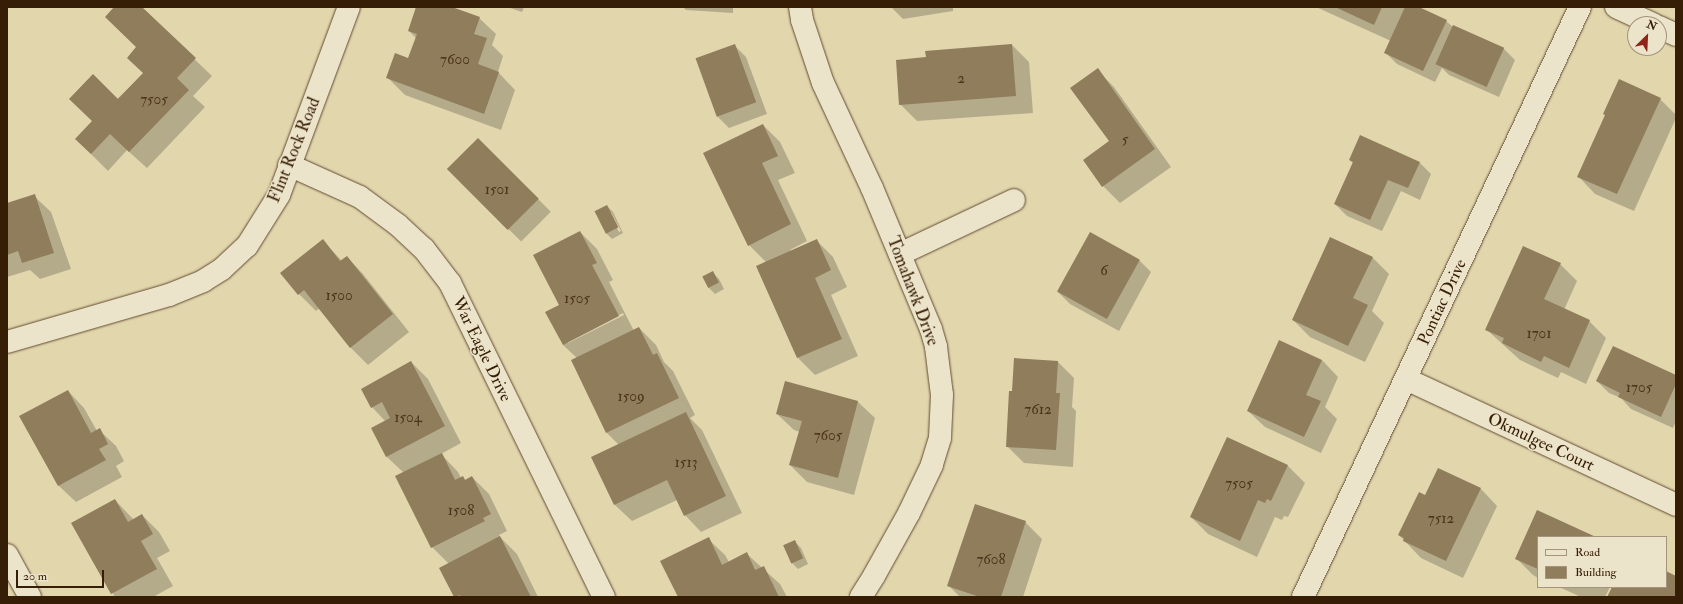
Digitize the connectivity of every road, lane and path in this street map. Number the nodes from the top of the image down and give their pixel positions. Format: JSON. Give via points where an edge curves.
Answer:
{"nodes":[{"id":1,"x":349,"y":7,"type":"edge"},
{"id":2,"x":800,"y":7,"type":"edge"},
{"id":3,"x":1580,"y":7,"type":"edge"},
{"id":4,"x":1616,"y":7,"type":"edge"},
{"id":5,"x":1636,"y":16,"type":"edge"},
{"id":6,"x":289,"y":166,"type":"junction"},
{"id":7,"x":1014,"y":200,"type":"dead end"},
{"id":8,"x":900,"y":254,"type":"junction"},
{"id":9,"x":7,"y":342,"type":"edge"},
{"id":10,"x":1406,"y":378,"type":"junction"},
{"id":11,"x":1676,"y":505,"type":"edge"},
{"id":12,"x":7,"y":556,"type":"edge"},
{"id":13,"x":30,"y":597,"type":"edge"},
{"id":14,"x":604,"y":597,"type":"edge"},
{"id":15,"x":861,"y":597,"type":"edge"},
{"id":16,"x":1303,"y":597,"type":"edge"}],
"edges":[{"from":1,"to":6,"type":"street","name":"Flint Rock Road"},
{"from":2,"to":8,"type":"street","name":"Tomahawk Drive","via":[[823,82]]},
{"from":3,"to":10,"type":"street","name":"Pontiac Drive"},
{"from":4,"to":5,"type":"street"},
{"from":6,"to":9,"type":"street","name":"Flint Rock Road","via":[[278,194],[247,246],[222,269],[203,281],[169,295]]},
{"from":6,"to":14,"type":"street","name":"War Eagle Drive","via":[[360,197],[398,225],[424,249],[450,283]]},
{"from":7,"to":8,"type":"street"},
{"from":8,"to":15,"type":"street","name":"Tomahawk Drive","via":[[932,329],[936,347],[942,395],[940,438],[932,465],[909,513]]},
{"from":10,"to":11,"type":"street","name":"Okmulgee Court"},
{"from":10,"to":16,"type":"street","name":"Pontiac Drive"},
{"from":12,"to":13,"type":"street"}]}
